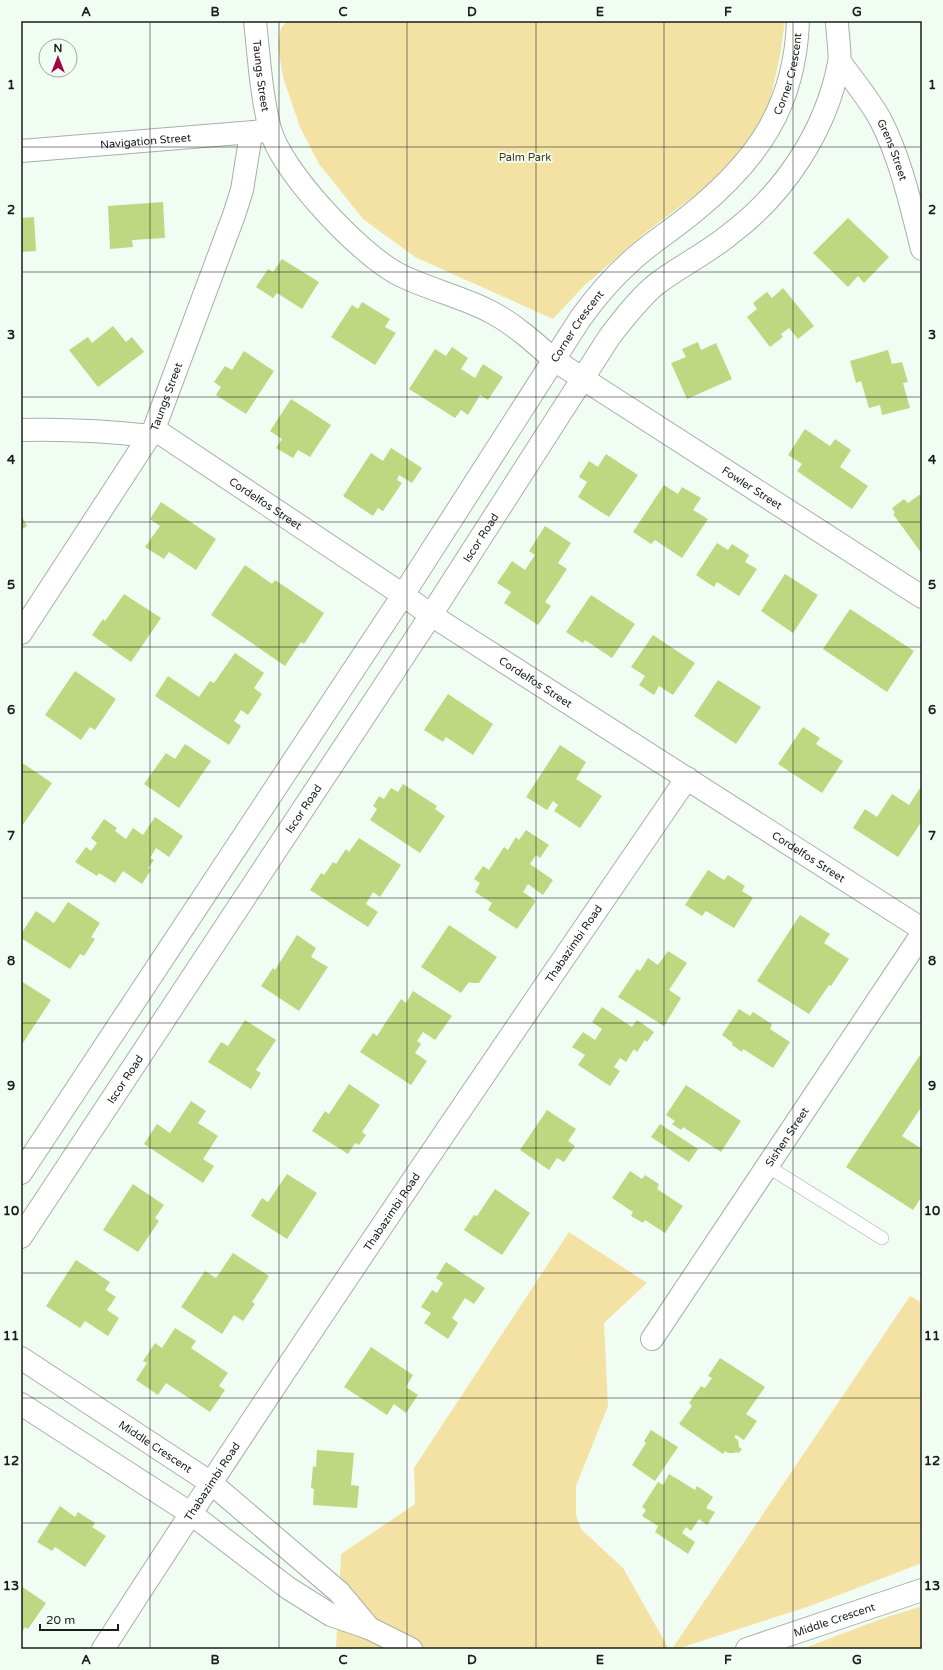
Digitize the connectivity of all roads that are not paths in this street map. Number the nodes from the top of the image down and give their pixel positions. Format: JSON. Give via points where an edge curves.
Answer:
{"nodes":[{"id":1,"x":255,"y":21,"type":"edge"},
{"id":2,"x":798,"y":21,"type":"edge"},
{"id":3,"x":837,"y":21,"type":"edge"},
{"id":4,"x":840,"y":62,"type":"junction"},
{"id":5,"x":260,"y":132,"type":"junction"},
{"id":6,"x":21,"y":151,"type":"edge"},
{"id":7,"x":922,"y":249,"type":"edge"},
{"id":8,"x":554,"y":360,"type":"junction"},
{"id":9,"x":582,"y":378,"type":"junction"},
{"id":10,"x":21,"y":430,"type":"edge"},
{"id":11,"x":152,"y":433,"type":"junction"},
{"id":12,"x":403,"y":595,"type":"junction"},
{"id":13,"x":922,"y":597,"type":"edge"},
{"id":14,"x":431,"y":615,"type":"junction"},
{"id":15,"x":21,"y":633,"type":"edge"},
{"id":16,"x":687,"y":778,"type":"junction"},
{"id":17,"x":922,"y":930,"type":"edge"},
{"id":18,"x":922,"y":934,"type":"edge"},
{"id":19,"x":767,"y":1166,"type":"junction"},
{"id":20,"x":21,"y":1173,"type":"edge"},
{"id":21,"x":21,"y":1237,"type":"edge"},
{"id":22,"x":882,"y":1238,"type":"dead end"},
{"id":23,"x":652,"y":1339,"type":"dead end"},
{"id":24,"x":21,"y":1358,"type":"edge"},
{"id":25,"x":21,"y":1404,"type":"edge"},
{"id":26,"x":211,"y":1483,"type":"junction"},
{"id":27,"x":190,"y":1513,"type":"junction"},
{"id":28,"x":922,"y":1590,"type":"edge"},
{"id":29,"x":369,"y":1628,"type":"junction"},
{"id":30,"x":103,"y":1649,"type":"edge"},
{"id":31,"x":411,"y":1649,"type":"edge"},
{"id":32,"x":747,"y":1649,"type":"edge"}],
"edges":[{"from":1,"to":5,"type":"street","name":"Taungs Street","via":[[264,102]]},
{"from":2,"to":8,"type":"street","name":"Corner Crescent","via":[[797,46],[788,86],[774,122],[750,157],[724,186],[631,261],[603,288]]},
{"from":3,"to":4,"type":"street"},
{"from":4,"to":7,"type":"street","name":"Grens Street","via":[[880,118],[893,148]]},
{"from":4,"to":9,"type":"street","via":[[816,132],[795,167],[764,204],[730,235],[655,286],[631,309]]},
{"from":5,"to":6,"type":"street","name":"Navigation Street"},
{"from":5,"to":8,"type":"street","name":"Corner Crescent","via":[[317,202],[355,242],[378,261],[397,273],[491,312],[522,332]]},
{"from":5,"to":11,"type":"street","name":"Taungs Street","via":[[234,215]]},
{"from":8,"to":9,"type":"street","name":"Fowler Street"},
{"from":8,"to":12,"type":"street"},
{"from":9,"to":13,"type":"street","name":"Fowler Street"},
{"from":9,"to":14,"type":"street","name":"Iscor Road"},
{"from":10,"to":11,"type":"street","name":"Cordelfos Street"},
{"from":11,"to":12,"type":"street","name":"Cordelfos Street"},
{"from":11,"to":15,"type":"street","name":"Taungs Street"},
{"from":12,"to":14,"type":"street","name":"Cordelfos Street"},
{"from":12,"to":20,"type":"street"},
{"from":14,"to":16,"type":"street","name":"Cordelfos Street"},
{"from":14,"to":21,"type":"street","name":"Iscor Road"},
{"from":16,"to":17,"type":"street","name":"Cordelfos Street"},
{"from":16,"to":26,"type":"street","name":"Thabazimbi Road","via":[[454,1118]]},
{"from":18,"to":19,"type":"street","name":"Sishen Street"},
{"from":19,"to":22,"type":"lane"},
{"from":19,"to":23,"type":"street","name":"Sishen Street"},
{"from":24,"to":26,"type":"street","name":"Middle Crescent"},
{"from":25,"to":27,"type":"street","name":"Middle Crescent"},
{"from":26,"to":27,"type":"street","name":"Thabazimbi Road"},
{"from":26,"to":29,"type":"street","name":"Middle Crescent","via":[[339,1592]]},
{"from":27,"to":29,"type":"street","name":"Middle Crescent","via":[[288,1588],[331,1615]]},
{"from":27,"to":30,"type":"street","name":"Thabazimbi Road"},
{"from":28,"to":32,"type":"street","name":"Middle Crescent"},
{"from":29,"to":31,"type":"street","name":"Middle Crescent"}]}
